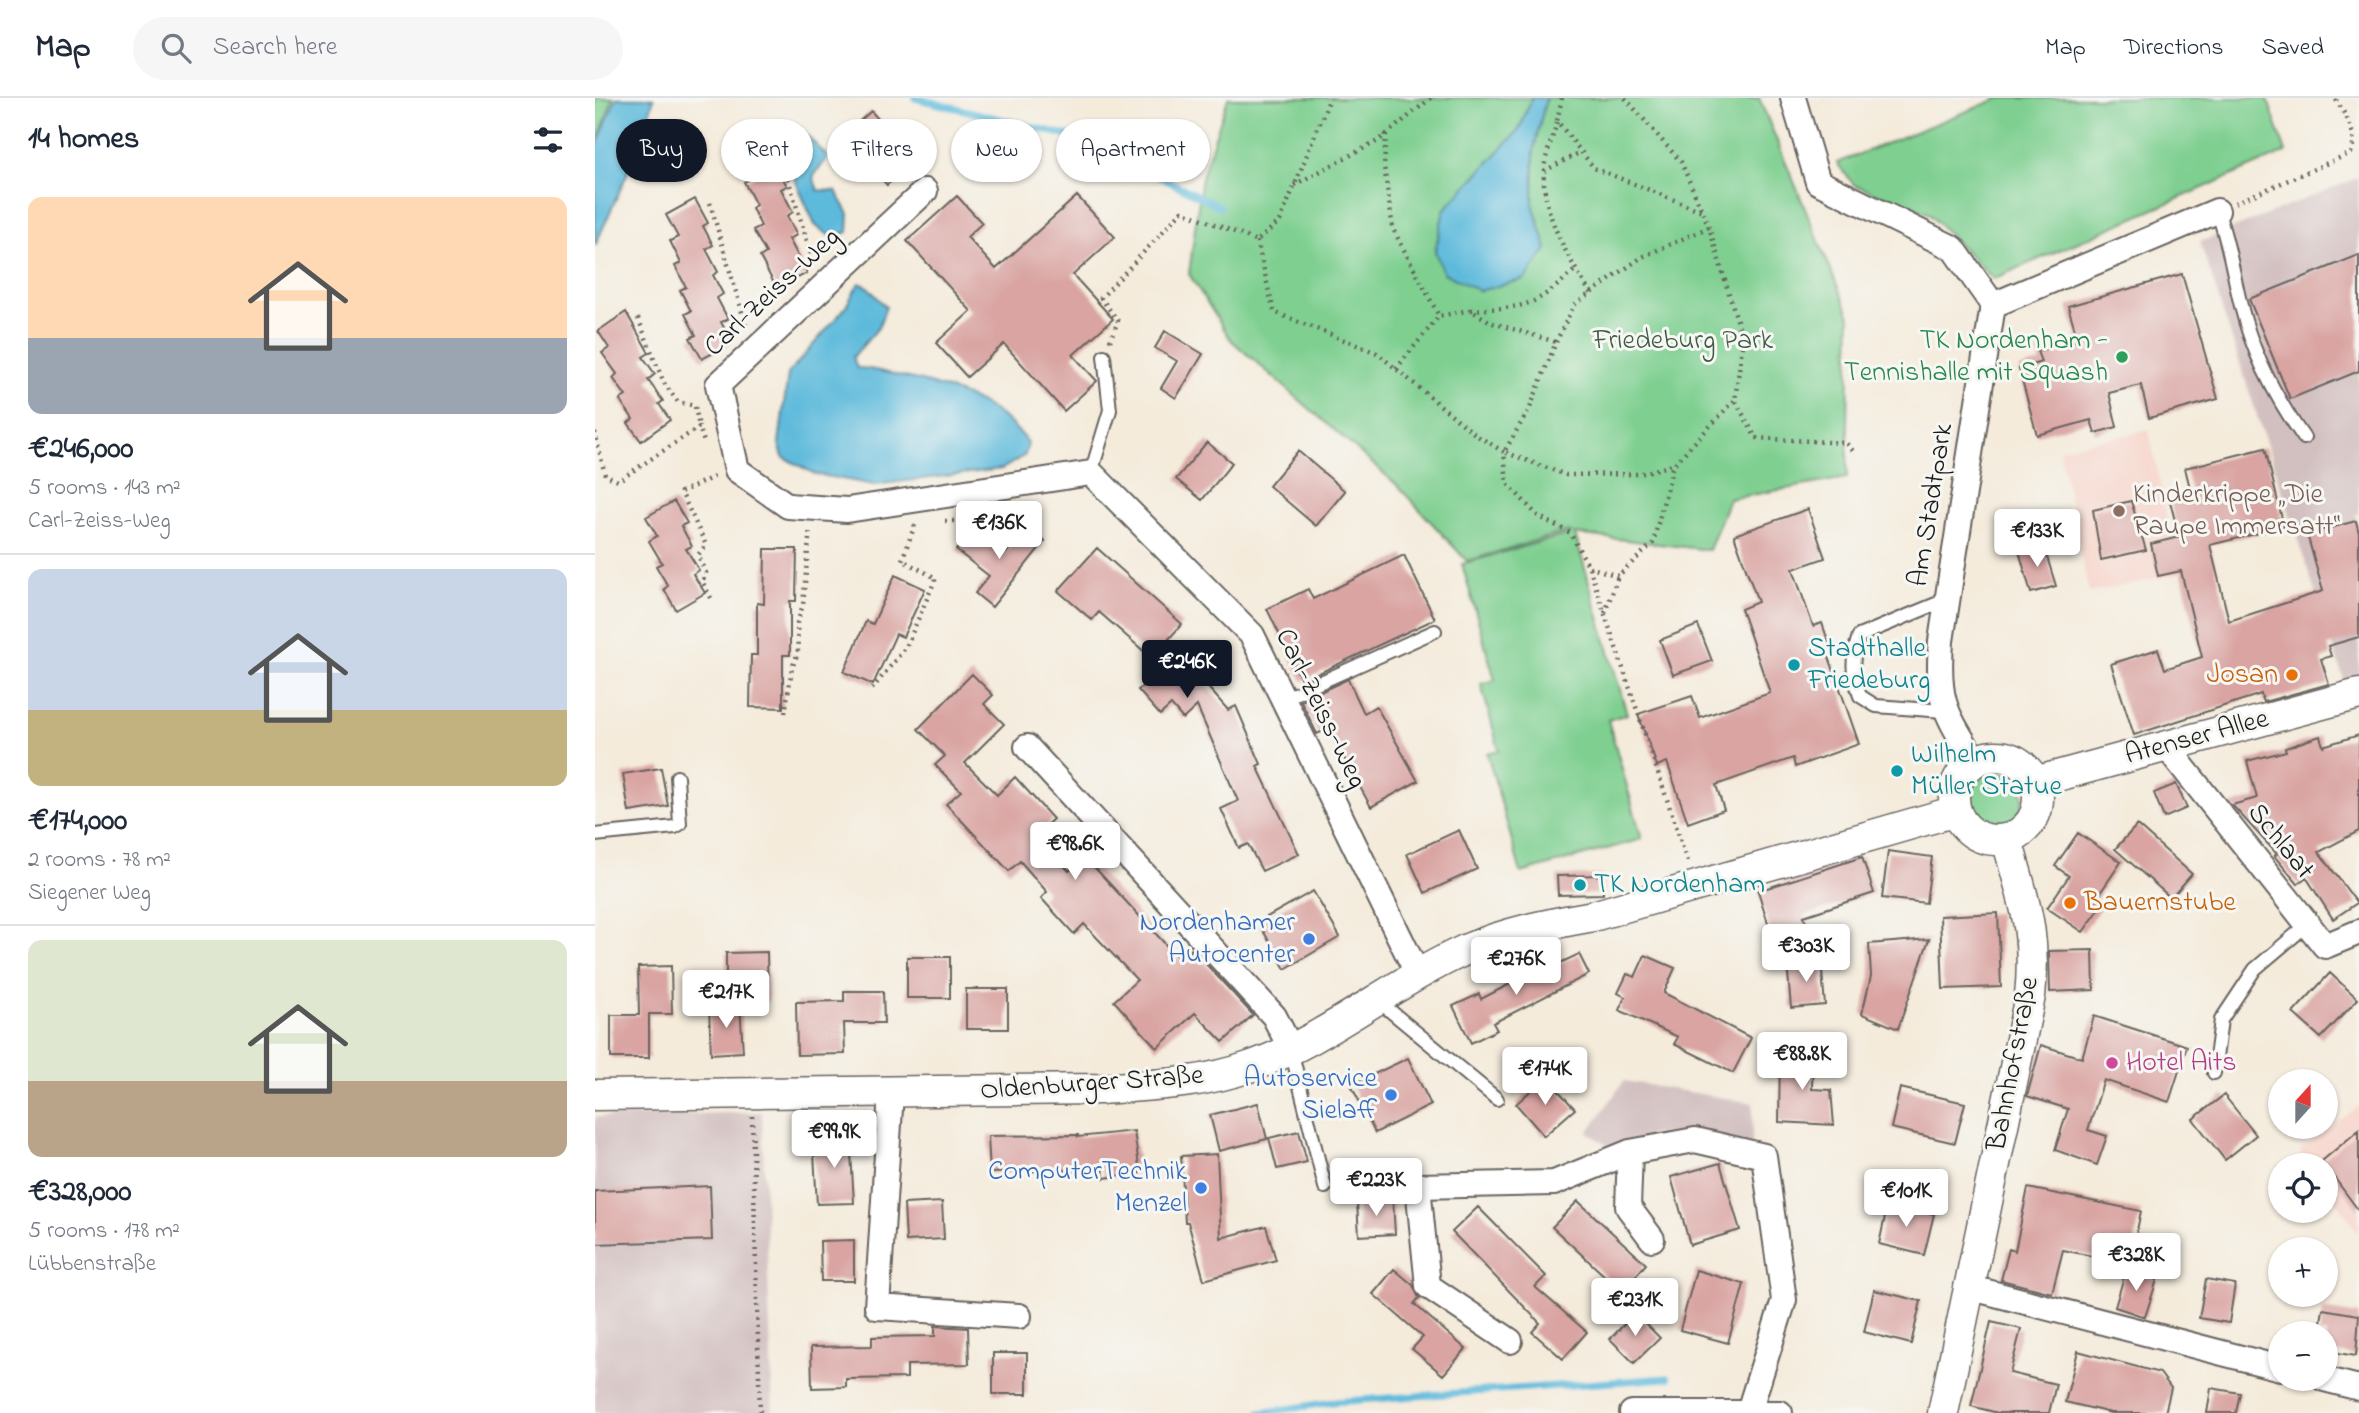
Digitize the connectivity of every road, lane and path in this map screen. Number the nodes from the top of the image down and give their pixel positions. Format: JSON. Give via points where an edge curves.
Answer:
{"nodes":[{"id":1,"x":1330,"y":98,"type":"edge"},
{"id":2,"x":1431,"y":98,"type":"edge"},
{"id":3,"x":1562,"y":98,"type":"edge"},
{"id":4,"x":1625,"y":98,"type":"edge"},
{"id":5,"x":1793,"y":98,"type":"edge"},
{"id":6,"x":2335,"y":98,"type":"edge"},
{"id":7,"x":1557,"y":121,"type":"junction"},
{"id":8,"x":1386,"y":134,"type":"junction"},
{"id":9,"x":1581,"y":152,"type":"junction"},
{"id":10,"x":1544,"y":171,"type":"junction"},
{"id":11,"x":789,"y":182,"type":"edge"},
{"id":12,"x":1294,"y":185,"type":"junction"},
{"id":13,"x":925,"y":191,"type":"dead end"},
{"id":14,"x":710,"y":203,"type":"dead end"},
{"id":15,"x":2217,"y":211,"type":"junction"},
{"id":16,"x":1703,"y":212,"type":"junction"},
{"id":17,"x":1709,"y":227,"type":"junction"},
{"id":18,"x":1257,"y":241,"type":"junction"},
{"id":19,"x":1576,"y":270,"type":"junction"},
{"id":20,"x":821,"y":289,"type":"junction"},
{"id":21,"x":1591,"y":293,"type":"junction"},
{"id":22,"x":1993,"y":305,"type":"junction"},
{"id":23,"x":1470,"y":310,"type":"junction"},
{"id":24,"x":1439,"y":316,"type":"junction"},
{"id":25,"x":638,"y":318,"type":"dead end"},
{"id":26,"x":1556,"y":342,"type":"junction"},
{"id":27,"x":754,"y":351,"type":"junction"},
{"id":28,"x":1104,"y":356,"type":"joint"},
{"id":29,"x":1397,"y":369,"type":"junction"},
{"id":30,"x":1735,"y":400,"type":"junction"},
{"id":31,"x":699,"y":427,"type":"junction"},
{"id":32,"x":595,"y":432,"type":"edge"},
{"id":33,"x":2304,"y":438,"type":"dead end"},
{"id":34,"x":708,"y":451,"type":"dead end"},
{"id":35,"x":1504,"y":452,"type":"junction"},
{"id":36,"x":1856,"y":454,"type":"dead end"},
{"id":37,"x":712,"y":463,"type":"dead end"},
{"id":38,"x":1673,"y":466,"type":"junction"},
{"id":39,"x":1091,"y":473,"type":"junction"},
{"id":40,"x":917,"y":521,"type":"dead end"},
{"id":41,"x":810,"y":528,"type":"dead end"},
{"id":42,"x":1588,"y":567,"type":"junction"},
{"id":43,"x":1618,"y":576,"type":"junction"},
{"id":44,"x":711,"y":598,"type":"dead end"},
{"id":45,"x":1948,"y":599,"type":"junction"},
{"id":46,"x":1604,"y":613,"type":"junction"},
{"id":47,"x":1435,"y":631,"type":"dead end"},
{"id":48,"x":872,"y":689,"type":"dead end"},
{"id":49,"x":2359,"y":694,"type":"edge"},
{"id":50,"x":1283,"y":699,"type":"junction"},
{"id":51,"x":1944,"y":711,"type":"junction"},
{"id":52,"x":785,"y":713,"type":"dead end"},
{"id":53,"x":2166,"y":746,"type":"junction"},
{"id":54,"x":1027,"y":747,"type":"dead end"},
{"id":55,"x":1975,"y":761,"type":"junction"},
{"id":56,"x":677,"y":777,"type":"dead end"},
{"id":57,"x":2035,"y":782,"type":"junction"},
{"id":58,"x":1956,"y":811,"type":"junction"},
{"id":59,"x":595,"y":835,"type":"edge"},
{"id":60,"x":2007,"y":839,"type":"junction"},
{"id":61,"x":1696,"y":885,"type":"junction"},
{"id":62,"x":2308,"y":924,"type":"junction"},
{"id":63,"x":2359,"y":932,"type":"edge"},
{"id":64,"x":1418,"y":975,"type":"junction"},
{"id":65,"x":1377,"y":1000,"type":"junction"},
{"id":66,"x":1291,"y":1049,"type":"junction"},
{"id":67,"x":2214,"y":1073,"type":"dead end"},
{"id":68,"x":752,"y":1092,"type":"junction"},
{"id":69,"x":891,"y":1093,"type":"junction"},
{"id":70,"x":595,"y":1096,"type":"edge"},
{"id":71,"x":1497,"y":1099,"type":"dead end"},
{"id":72,"x":1630,"y":1152,"type":"junction"},
{"id":73,"x":1325,"y":1186,"type":"joint"},
{"id":74,"x":1418,"y":1186,"type":"junction"},
{"id":75,"x":1652,"y":1239,"type":"dead end"},
{"id":76,"x":1968,"y":1287,"type":"junction"},
{"id":77,"x":1019,"y":1316,"type":"dead end"},
{"id":78,"x":1510,"y":1341,"type":"dead end"},
{"id":79,"x":2268,"y":1365,"type":"edge"},
{"id":80,"x":2338,"y":1383,"type":"edge"},
{"id":81,"x":2359,"y":1388,"type":"edge"},
{"id":82,"x":1749,"y":1411,"type":"junction"},
{"id":83,"x":760,"y":1413,"type":"edge"},
{"id":84,"x":1632,"y":1413,"type":"edge"},
{"id":85,"x":1639,"y":1413,"type":"edge"},
{"id":86,"x":1780,"y":1413,"type":"edge"},
{"id":87,"x":1943,"y":1413,"type":"edge"}],
"edges":[{"from":1,"to":12,"type":"path"},
{"from":2,"to":8,"type":"path"},
{"from":3,"to":7,"type":"path"},
{"from":4,"to":16,"type":"path","via":[[1681,162]]},
{"from":5,"to":22,"type":"street","via":[[1818,182],[1953,248]]},
{"from":6,"to":15,"type":"path","via":[[2356,133],[2351,153]]},
{"from":7,"to":9,"type":"path"},
{"from":7,"to":10,"type":"path"},
{"from":8,"to":12,"type":"path"},
{"from":8,"to":24,"type":"path","via":[[1384,166],[1394,229]]},
{"from":9,"to":10,"type":"path"},
{"from":9,"to":16,"type":"path","via":[[1594,169]]},
{"from":10,"to":19,"type":"path","via":[[1549,212]]},
{"from":11,"to":20,"type":"path"},
{"from":12,"to":18,"type":"path","via":[[1280,221]]},
{"from":13,"to":20,"type":"street","name":"Carl-Zeiss-Weg"},
{"from":14,"to":27,"type":"path"},
{"from":15,"to":22,"type":"street"},
{"from":15,"to":33,"type":"lane","via":[[2258,360],[2279,403]]},
{"from":16,"to":17,"type":"path"},
{"from":17,"to":21,"type":"path","via":[[1642,257]]},
{"from":17,"to":30,"type":"path","via":[[1742,340]]},
{"from":18,"to":28,"type":"path","via":[[1182,211],[1101,298],[1118,321]]},
{"from":18,"to":29,"type":"path","via":[[1274,312],[1377,353]]},
{"from":19,"to":21,"type":"path"},
{"from":19,"to":23,"type":"path","via":[[1543,299],[1515,308]]},
{"from":20,"to":27,"type":"street","name":"Carl-Zeiss-Weg"},
{"from":21,"to":26,"type":"path","via":[[1574,305]]},
{"from":22,"to":45,"type":"street","name":"Am Stadtpark"},
{"from":23,"to":24,"type":"path"},
{"from":23,"to":26,"type":"path","via":[[1493,323]]},
{"from":24,"to":29,"type":"path"},
{"from":25,"to":31,"type":"path","via":[[664,383],[678,402],[695,406]]},
{"from":26,"to":35,"type":"path","via":[[1530,408]]},
{"from":27,"to":39,"type":"street","name":"Carl-Zeiss-Weg","via":[[718,385],[723,410],[737,470],[788,506],[847,510]]},
{"from":28,"to":39,"type":"lane","via":[[1110,410]]},
{"from":29,"to":35,"type":"path","via":[[1476,435]]},
{"from":30,"to":36,"type":"path","via":[[1756,438],[1846,443]]},
{"from":30,"to":38,"type":"path"},
{"from":31,"to":32,"type":"path","via":[[618,481],[605,475]]},
{"from":31,"to":34,"type":"path"},
{"from":35,"to":38,"type":"path","via":[[1566,475],[1639,474]]},
{"from":35,"to":42,"type":"path","via":[[1507,483],[1538,516],[1570,533]]},
{"from":37,"to":44,"type":"path","via":[[716,475],[681,492],[706,545],[698,555],[706,573],[702,581]]},
{"from":38,"to":43,"type":"path","via":[[1653,543]]},
{"from":39,"to":50,"type":"street","name":"Carl-Zeiss-Weg","via":[[1252,635]]},
{"from":40,"to":48,"type":"path","via":[[902,559],[936,578],[906,647]]},
{"from":41,"to":52,"type":"path","via":[[803,606],[797,623],[798,653]]},
{"from":42,"to":43,"type":"path"},
{"from":42,"to":46,"type":"path"},
{"from":43,"to":46,"type":"path"},
{"from":45,"to":51,"type":"street","name":"Am Stadtpark","via":[[1939,676]]},
{"from":45,"to":51,"type":"lane","via":[[1859,636],[1853,655],[1853,676],[1860,696],[1876,706]]},
{"from":46,"to":61,"type":"path"},
{"from":47,"to":50,"type":"lane"},
{"from":49,"to":53,"type":"street","name":"Atenser Allee"},
{"from":50,"to":64,"type":"street","name":"Carl-Zeiss-Weg"},
{"from":51,"to":55,"type":"street","name":"Am Stadtpark"},
{"from":53,"to":57,"type":"street","name":"Atenser Allee"},
{"from":53,"to":62,"type":"street","name":"Schlaat"},
{"from":54,"to":66,"type":"street","via":[[1274,1016]]},
{"from":55,"to":57,"type":"street","via":[[1994,756],[2013,759]]},
{"from":55,"to":58,"type":"street","via":[[1957,783]]},
{"from":56,"to":59,"type":"lane","via":[[680,824]]},
{"from":57,"to":60,"type":"street","via":[[2036,814],[2029,825]]},
{"from":58,"to":60,"type":"street","via":[[1976,835]]},
{"from":58,"to":61,"type":"street","name":"Oldenburger Straße"},
{"from":60,"to":76,"type":"street","name":"Bahnhofstraße","via":[[2029,917],[2034,958],[2030,996]]},
{"from":61,"to":64,"type":"street","name":"Oldenburger Straße","via":[[1493,939]]},
{"from":62,"to":63,"type":"street","name":"Schlaat","via":[[2325,946]]},
{"from":62,"to":67,"type":"lane","via":[[2255,969],[2221,1020]]},
{"from":64,"to":65,"type":"street","name":"Oldenburger Straße"},
{"from":65,"to":66,"type":"street","name":"Oldenburger Straße"},
{"from":65,"to":71,"type":"lane"},
{"from":66,"to":69,"type":"street","name":"Oldenburger Straße","via":[[1249,1067],[1180,1083]]},
{"from":66,"to":73,"type":"lane"},
{"from":68,"to":69,"type":"street","name":"Oldenburger Straße"},
{"from":68,"to":70,"type":"street","name":"Oldenburger Straße"},
{"from":68,"to":83,"type":"path"},
{"from":69,"to":77,"type":"street","via":[[877,1307]]},
{"from":72,"to":74,"type":"street","via":[[1554,1183]]},
{"from":72,"to":75,"type":"street","via":[[1628,1207]]},
{"from":72,"to":82,"type":"street","via":[[1695,1140],[1764,1156],[1784,1300]]},
{"from":73,"to":74,"type":"path"},
{"from":74,"to":78,"type":"street","via":[[1428,1286]]},
{"from":76,"to":79,"type":"street"},
{"from":76,"to":87,"type":"street","name":"Bahnhofstraße"},
{"from":80,"to":81,"type":"street"},
{"from":82,"to":85,"type":"street"},
{"from":82,"to":86,"type":"street"},
{"from":84,"to":85,"type":"street"}]}
